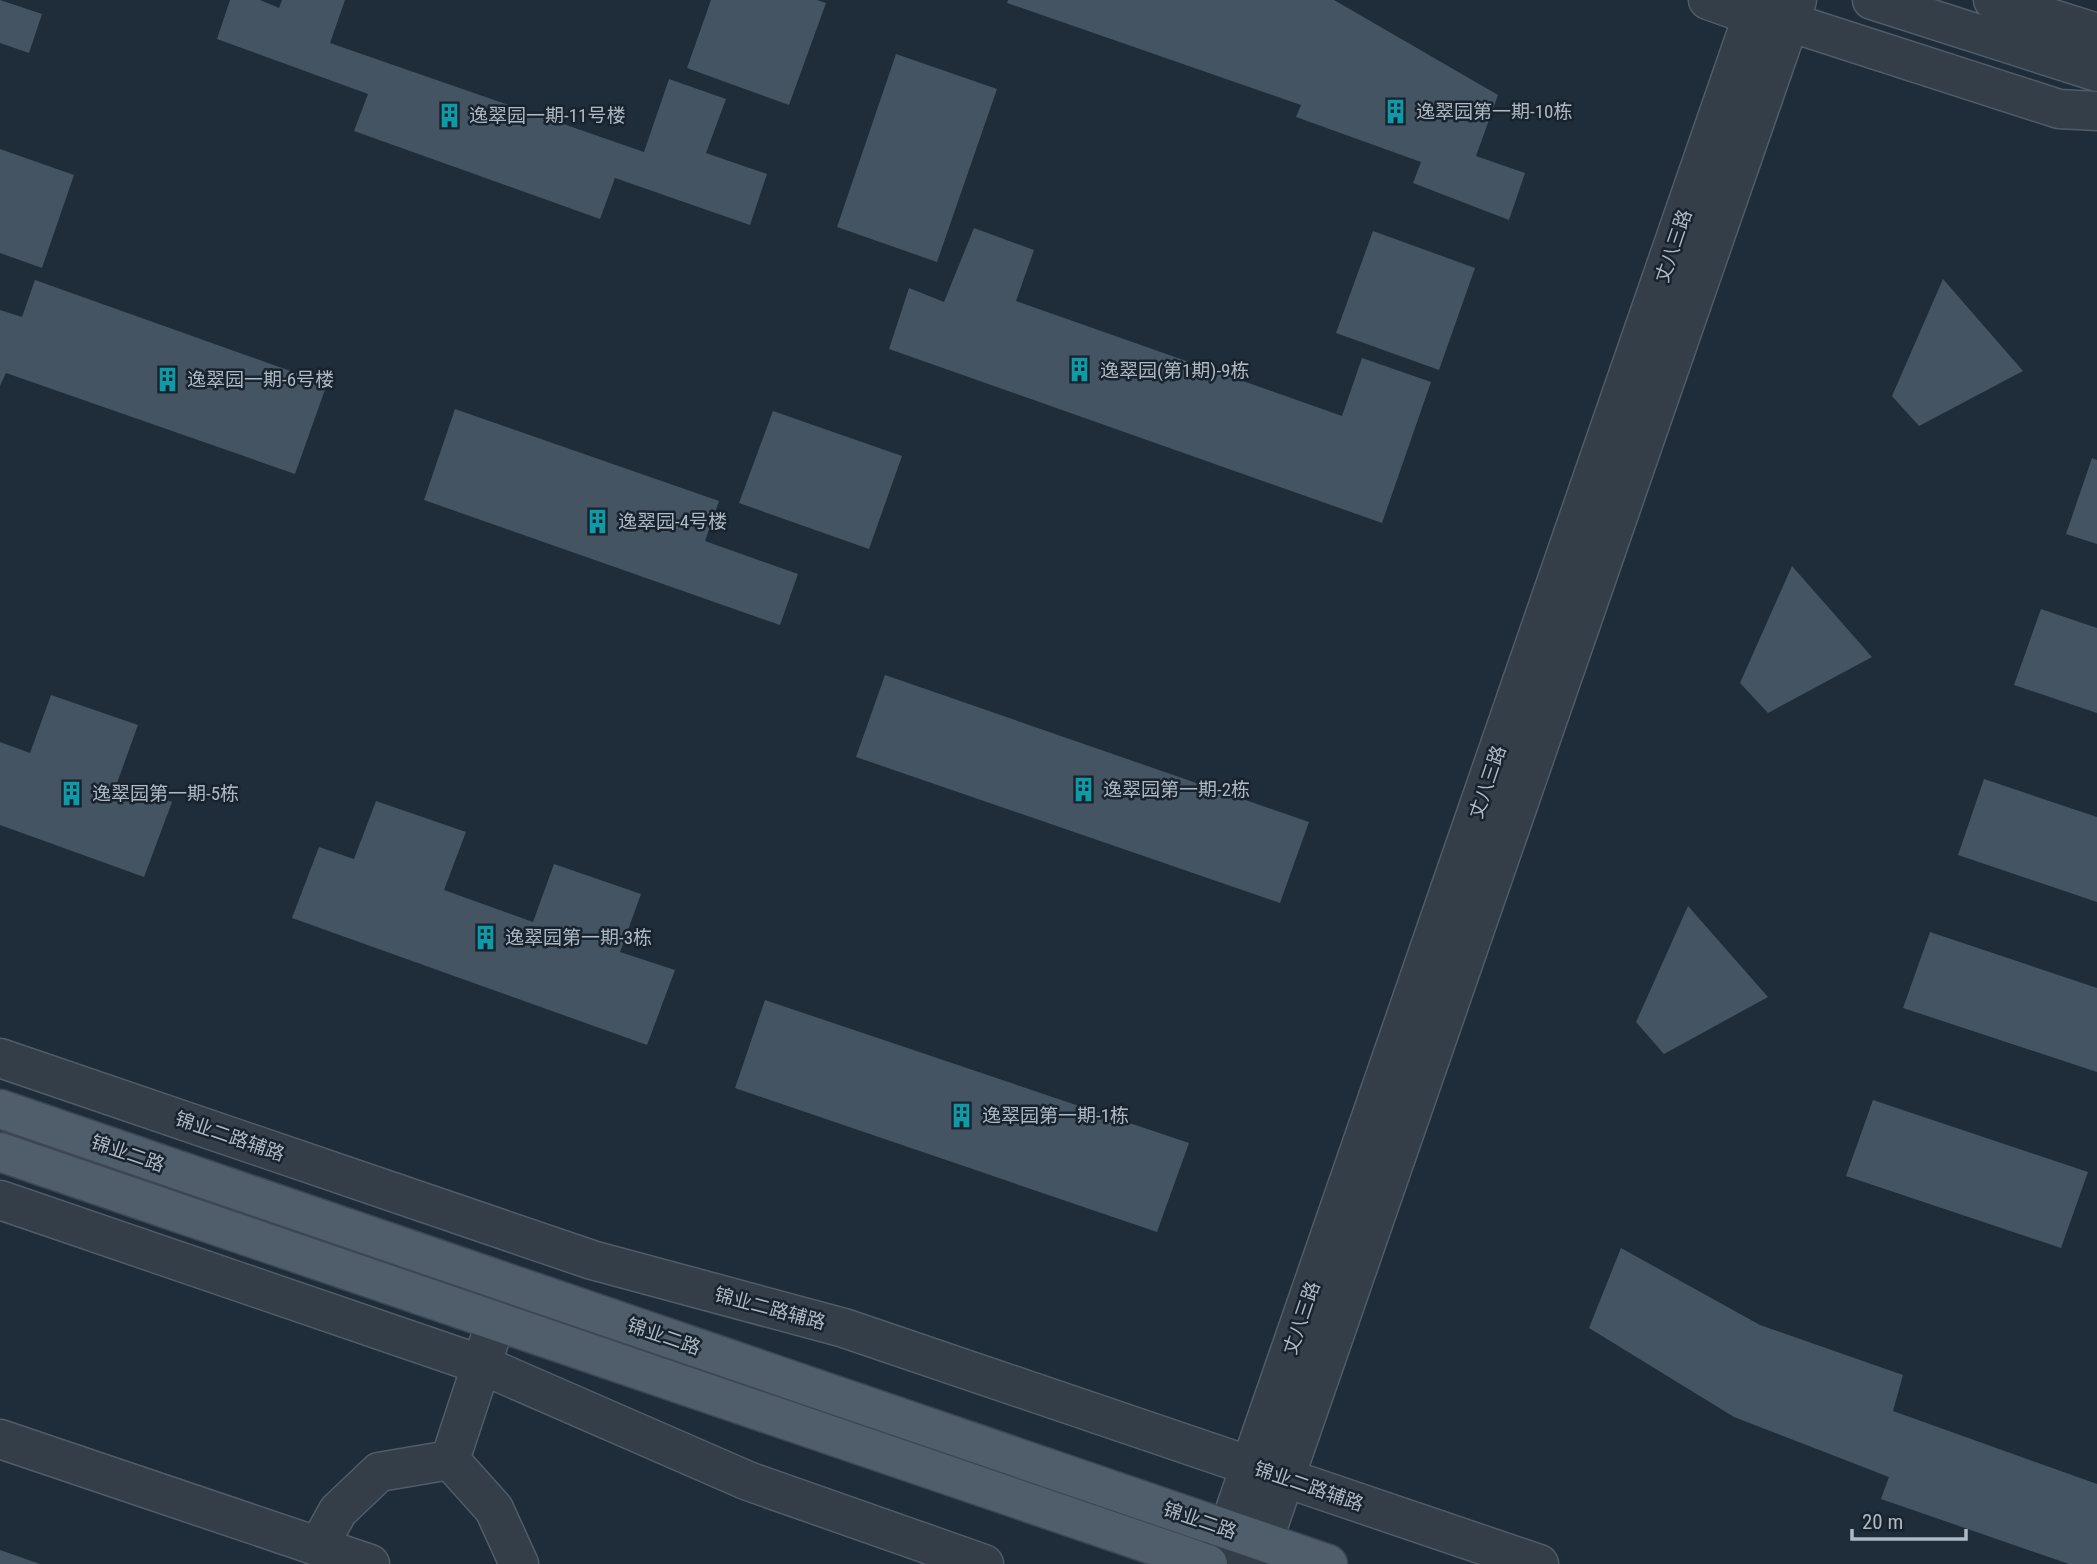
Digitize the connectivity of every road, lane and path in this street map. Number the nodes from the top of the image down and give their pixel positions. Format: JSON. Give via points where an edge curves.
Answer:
{"nodes":[{"id":1,"x":1708,"y":0,"type":"edge"},
{"id":2,"x":1872,"y":0,"type":"edge"},
{"id":3,"x":1993,"y":0,"type":"edge"},
{"id":4,"x":1774,"y":9,"type":"edge"},
{"id":5,"x":2097,"y":33,"type":"edge"},
{"id":6,"x":2097,"y":72,"type":"edge"},
{"id":7,"x":2097,"y":111,"type":"edge"},
{"id":8,"x":0,"y":1058,"type":"edge"},
{"id":9,"x":0,"y":1109,"type":"edge"},
{"id":10,"x":0,"y":1152,"type":"edge"},
{"id":11,"x":0,"y":1200,"type":"edge"},
{"id":12,"x":510,"y":1283,"type":"junction"},
{"id":13,"x":496,"y":1322,"type":"junction"},
{"id":14,"x":482,"y":1365,"type":"junction"},
{"id":15,"x":0,"y":1438,"type":"edge"},
{"id":16,"x":450,"y":1460,"type":"junction"},
{"id":17,"x":1250,"y":1466,"type":"junction"},
{"id":18,"x":1286,"y":1478,"type":"junction"},
{"id":19,"x":318,"y":1547,"type":"junction"},
{"id":20,"x":1241,"y":1550,"type":"edge"},
{"id":21,"x":370,"y":1564,"type":"edge"},
{"id":22,"x":519,"y":1564,"type":"edge"},
{"id":23,"x":984,"y":1564,"type":"edge"},
{"id":24,"x":1208,"y":1564,"type":"edge"},
{"id":25,"x":1328,"y":1564,"type":"edge"},
{"id":26,"x":1539,"y":1564,"type":"edge"}],
"edges":[{"from":1,"to":4,"type":"street"},
{"from":2,"to":6,"type":"street"},
{"from":3,"to":5,"type":"street"},
{"from":4,"to":7,"type":"street","via":[[2059,109]]},
{"from":4,"to":17,"type":"street","name":"丈八三路"},
{"from":4,"to":18,"type":"street","name":"丈八三路"},
{"from":8,"to":17,"type":"street","name":"锦业二路辅路","via":[[592,1260],[844,1328]]},
{"from":9,"to":12,"type":"main road","name":"锦业二路"},
{"from":10,"to":13,"type":"main road","name":"锦业二路"},
{"from":11,"to":14,"type":"street"},
{"from":12,"to":13,"type":"street"},
{"from":12,"to":20,"type":"main road","name":"锦业二路"},
{"from":13,"to":14,"type":"street"},
{"from":13,"to":24,"type":"main road","name":"锦业二路"},
{"from":14,"to":16,"type":"street"},
{"from":14,"to":23,"type":"street","via":[[748,1481]]},
{"from":15,"to":19,"type":"street"},
{"from":16,"to":19,"type":"street","via":[[379,1472],[338,1511]]},
{"from":16,"to":22,"type":"street","via":[[494,1508]]},
{"from":17,"to":18,"type":"street","name":"锦业二路辅路"},
{"from":17,"to":20,"type":"street","name":"丈八三路"},
{"from":18,"to":20,"type":"street","name":"丈八三路"},
{"from":18,"to":26,"type":"street","name":"锦业二路辅路"},
{"from":19,"to":21,"type":"street"},
{"from":20,"to":25,"type":"main road","name":"锦业二路"}]}
